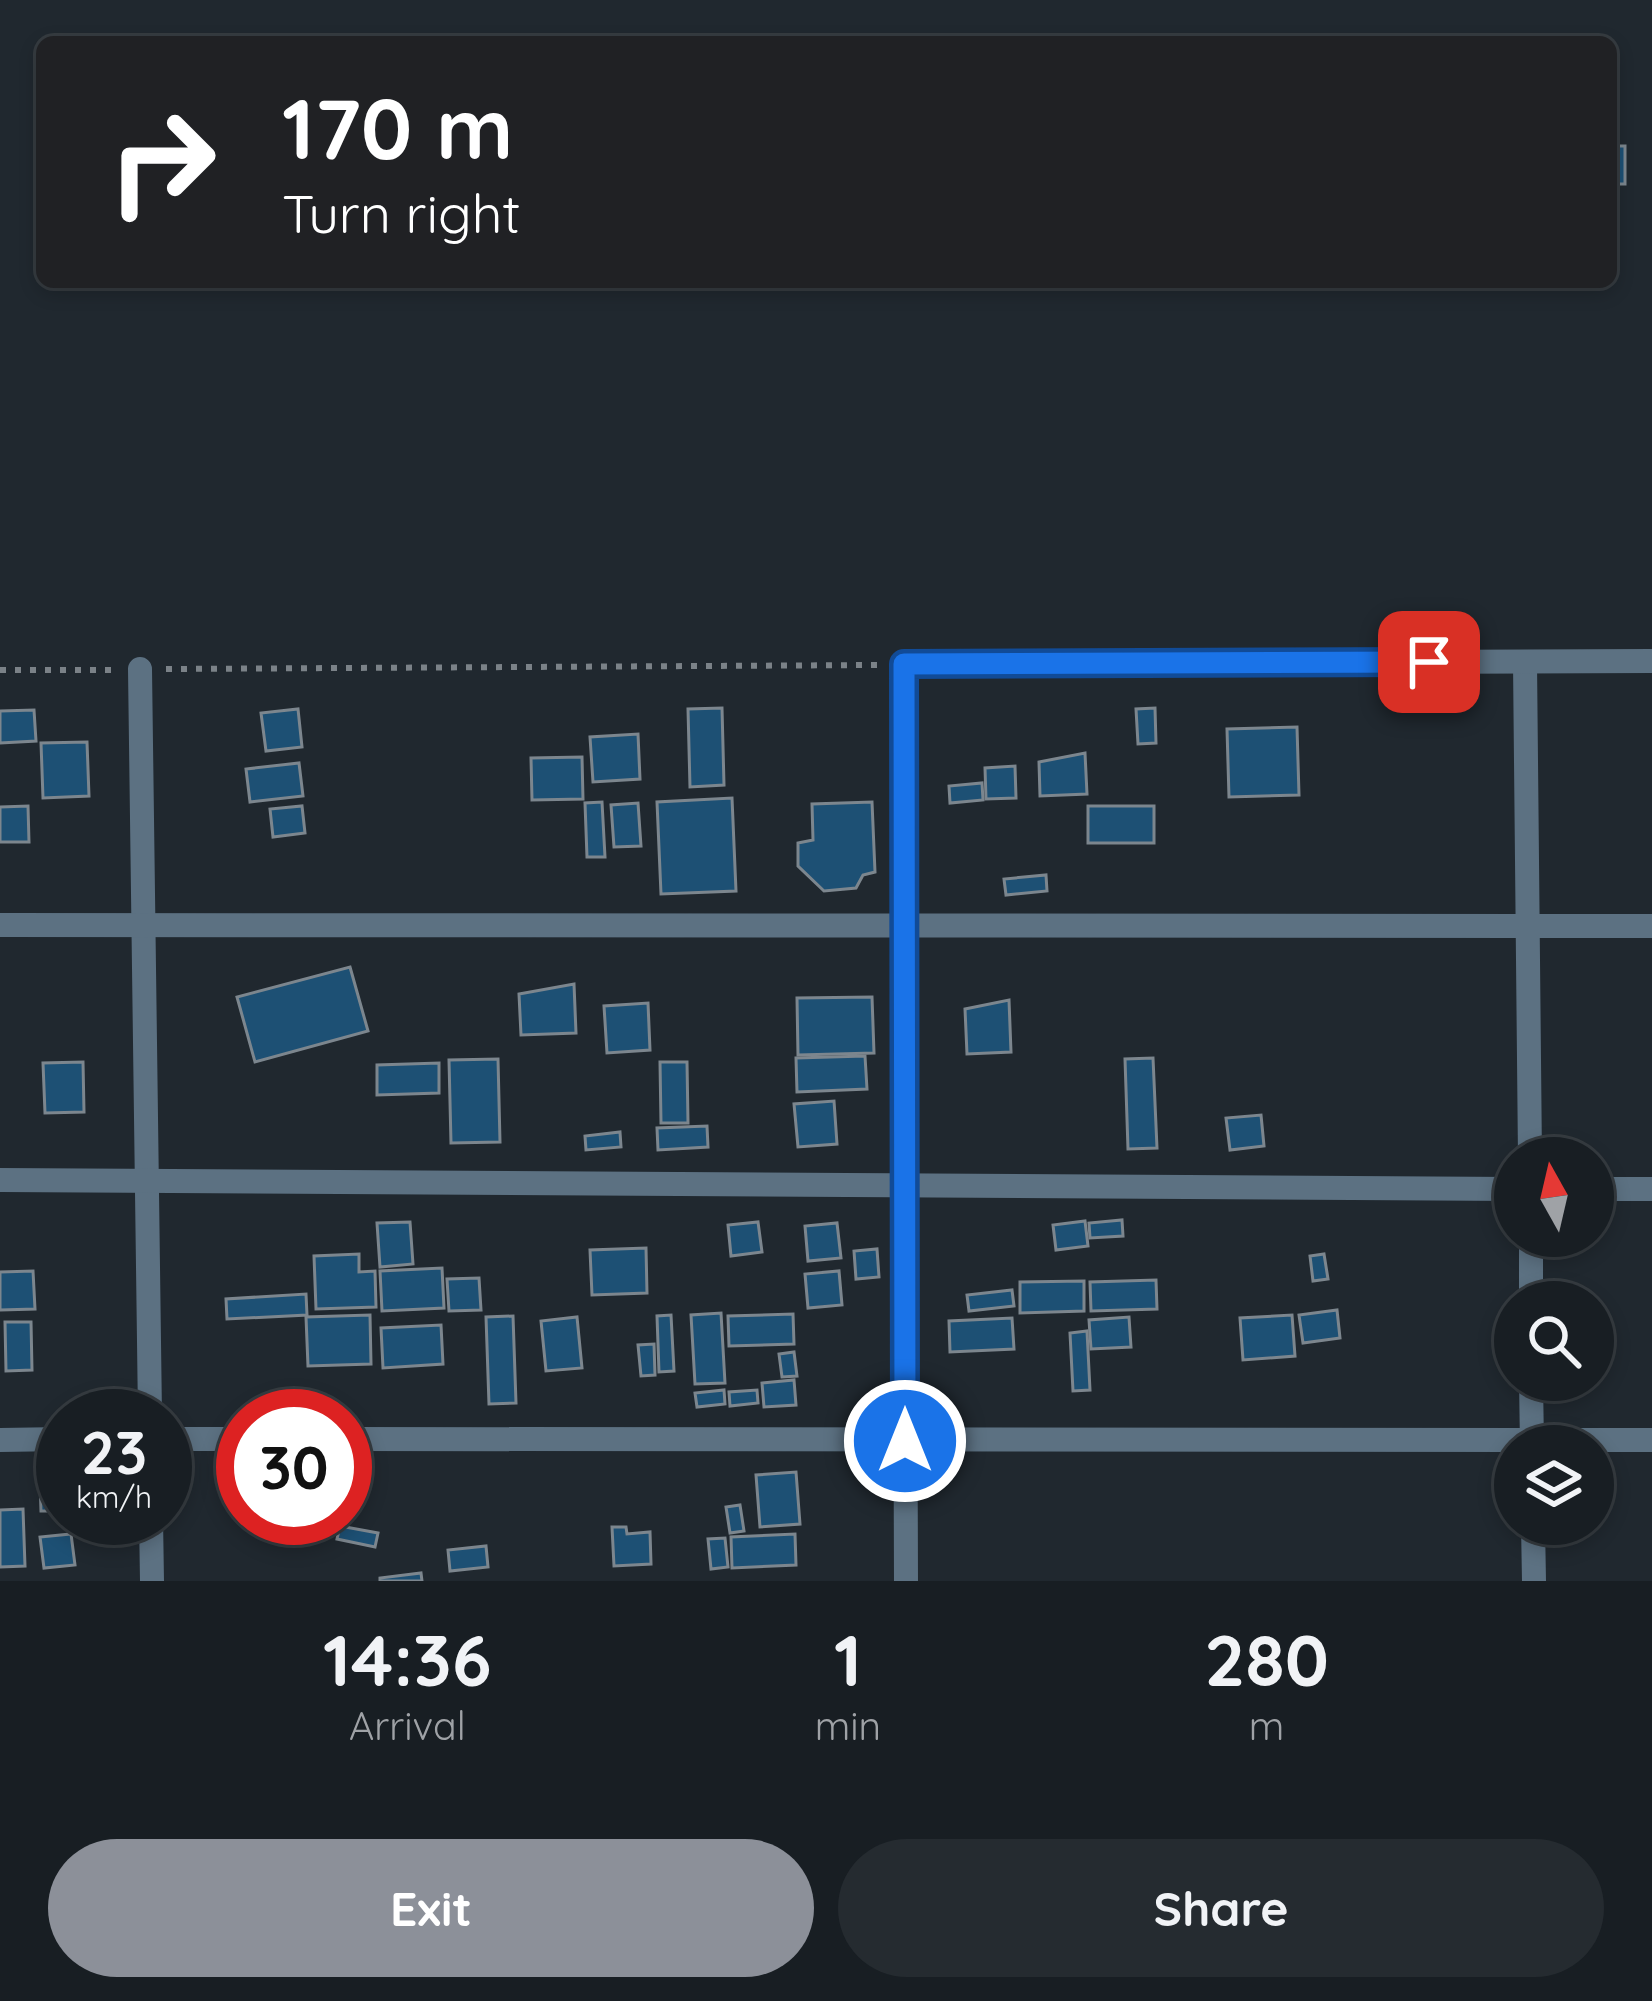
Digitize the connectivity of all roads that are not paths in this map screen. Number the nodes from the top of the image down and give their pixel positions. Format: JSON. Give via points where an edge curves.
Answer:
{"nodes":[{"id":1,"x":1652,"y":661,"type":"edge"},
{"id":2,"x":1525,"y":662,"type":"junction"},
{"id":3,"x":140,"y":669,"type":"road end"},
{"id":4,"x":1529,"y":922,"type":"junction"},
{"id":5,"x":902,"y":923,"type":"junction"},
{"id":6,"x":0,"y":926,"type":"edge"},
{"id":7,"x":142,"y":926,"type":"junction"},
{"id":8,"x":1652,"y":926,"type":"edge"},
{"id":9,"x":1530,"y":1137,"type":"edge"},
{"id":10,"x":0,"y":1180,"type":"edge"},
{"id":11,"x":147,"y":1180,"type":"junction"},
{"id":12,"x":905,"y":1186,"type":"junction"},
{"id":13,"x":1494,"y":1189,"type":"edge"},
{"id":14,"x":1614,"y":1189,"type":"edge"},
{"id":15,"x":1652,"y":1190,"type":"edge"},
{"id":16,"x":150,"y":1389,"type":"edge"},
{"id":17,"x":36,"y":1439,"type":"edge"},
{"id":18,"x":372,"y":1439,"type":"edge"},
{"id":19,"x":0,"y":1440,"type":"edge"},
{"id":20,"x":1652,"y":1440,"type":"edge"},
{"id":21,"x":905,"y":1441,"type":"junction"},
{"id":22,"x":1614,"y":1441,"type":"edge"},
{"id":23,"x":1494,"y":1443,"type":"edge"},
{"id":24,"x":152,"y":1545,"type":"edge"},
{"id":25,"x":1533,"y":1545,"type":"edge"},
{"id":26,"x":152,"y":1581,"type":"edge"},
{"id":27,"x":906,"y":1581,"type":"edge"},
{"id":28,"x":1534,"y":1581,"type":"edge"}],
"edges":[{"from":1,"to":2,"type":"street"},
{"from":2,"to":4,"type":"street"},
{"from":2,"to":5,"type":"street","via":[[904,664]]},
{"from":3,"to":7,"type":"street"},
{"from":4,"to":5,"type":"street"},
{"from":4,"to":8,"type":"street"},
{"from":4,"to":9,"type":"street"},
{"from":5,"to":7,"type":"street"},
{"from":5,"to":12,"type":"street"},
{"from":6,"to":7,"type":"street"},
{"from":7,"to":11,"type":"street"},
{"from":10,"to":11,"type":"street"},
{"from":11,"to":12,"type":"street"},
{"from":11,"to":16,"type":"street"},
{"from":12,"to":13,"type":"street"},
{"from":12,"to":21,"type":"street"},
{"from":14,"to":15,"type":"street"},
{"from":17,"to":19,"type":"street"},
{"from":18,"to":21,"type":"street"},
{"from":20,"to":22,"type":"street"},
{"from":21,"to":23,"type":"street"},
{"from":21,"to":27,"type":"street"},
{"from":24,"to":26,"type":"street"},
{"from":25,"to":28,"type":"street"}]}
